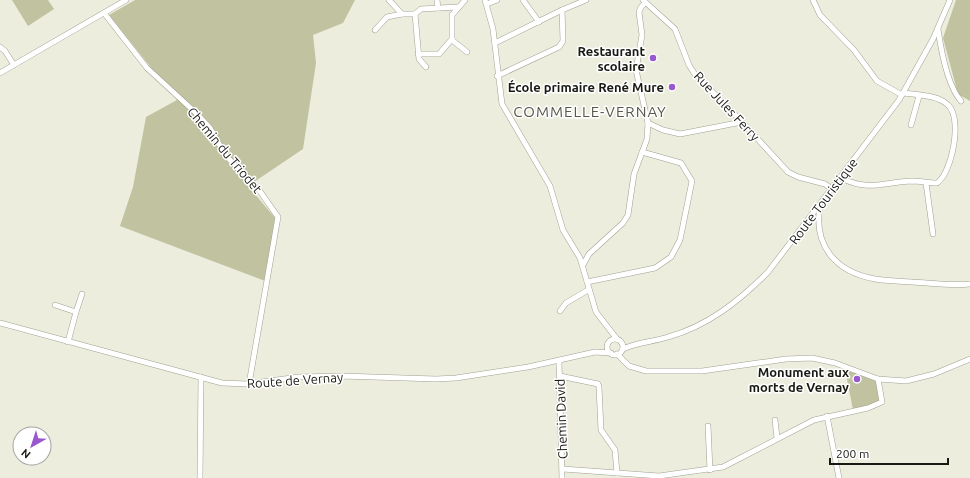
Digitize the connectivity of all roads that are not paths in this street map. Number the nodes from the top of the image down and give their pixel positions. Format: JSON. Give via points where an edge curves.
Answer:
{"nodes":[{"id":1,"x":126,"y":0,"type":"edge"},
{"id":2,"x":389,"y":0,"type":"edge"},
{"id":3,"x":437,"y":0,"type":"edge"},
{"id":4,"x":464,"y":0,"type":"edge"},
{"id":5,"x":497,"y":0,"type":"edge"},
{"id":6,"x":523,"y":0,"type":"edge"},
{"id":7,"x":586,"y":0,"type":"edge"},
{"id":8,"x":813,"y":0,"type":"edge"},
{"id":9,"x":950,"y":0,"type":"edge"},
{"id":10,"x":486,"y":2,"type":"edge"},
{"id":11,"x":644,"y":2,"type":"edge"},
{"id":12,"x":458,"y":7,"type":"junction"},
{"id":13,"x":438,"y":8,"type":"junction"},
{"id":14,"x":562,"y":10,"type":"junction"},
{"id":15,"x":104,"y":12,"type":"junction"},
{"id":16,"x":402,"y":14,"type":"junction"},
{"id":17,"x":414,"y":14,"type":"junction"},
{"id":18,"x":539,"y":22,"type":"junction"},
{"id":19,"x":938,"y":28,"type":"junction"},
{"id":20,"x":375,"y":30,"type":"dead end"},
{"id":21,"x":452,"y":39,"type":"junction"},
{"id":22,"x":495,"y":43,"type":"junction"},
{"id":23,"x":0,"y":47,"type":"edge"},
{"id":24,"x":467,"y":52,"type":"dead end"},
{"id":25,"x":418,"y":54,"type":"junction"},
{"id":26,"x":14,"y":65,"type":"junction"},
{"id":27,"x":426,"y":67,"type":"dead end"},
{"id":28,"x":0,"y":73,"type":"edge"},
{"id":29,"x":497,"y":76,"type":"junction"},
{"id":30,"x":903,"y":94,"type":"junction"},
{"id":31,"x":920,"y":96,"type":"junction"},
{"id":32,"x":961,"y":101,"type":"dead end"},
{"id":33,"x":742,"y":122,"type":"junction"},
{"id":34,"x":648,"y":123,"type":"junction"},
{"id":35,"x":911,"y":126,"type":"dead end"},
{"id":36,"x":642,"y":152,"type":"junction"},
{"id":37,"x":841,"y":178,"type":"junction"},
{"id":38,"x":926,"y":182,"type":"junction"},
{"id":39,"x":832,"y":189,"type":"junction"},
{"id":40,"x":820,"y":205,"type":"junction"},
{"id":41,"x":809,"y":221,"type":"junction"},
{"id":42,"x":818,"y":228,"type":"junction"},
{"id":43,"x":933,"y":234,"type":"dead end"},
{"id":44,"x":583,"y":265,"type":"junction"},
{"id":45,"x":587,"y":282,"type":"junction"},
{"id":46,"x":970,"y":284,"type":"edge"},
{"id":47,"x":588,"y":290,"type":"junction"},
{"id":48,"x":82,"y":294,"type":"dead end"},
{"id":49,"x":55,"y":306,"type":"dead end"},
{"id":50,"x":560,"y":311,"type":"dead end"},
{"id":51,"x":76,"y":312,"type":"junction"},
{"id":52,"x":0,"y":324,"type":"edge"},
{"id":53,"x":609,"y":330,"type":"junction"},
{"id":54,"x":618,"y":339,"type":"junction"},
{"id":55,"x":609,"y":341,"type":"junction"},
{"id":56,"x":68,"y":342,"type":"junction"},
{"id":57,"x":641,"y":343,"type":"junction"},
{"id":58,"x":620,"y":351,"type":"junction"},
{"id":59,"x":595,"y":352,"type":"junction"},
{"id":60,"x":611,"y":353,"type":"junction"},
{"id":61,"x":970,"y":359,"type":"edge"},
{"id":62,"x":559,"y":361,"type":"junction"},
{"id":63,"x":560,"y":376,"type":"junction"},
{"id":64,"x":202,"y":377,"type":"junction"},
{"id":65,"x":878,"y":379,"type":"junction"},
{"id":66,"x":249,"y":384,"type":"junction"},
{"id":67,"x":827,"y":416,"type":"junction"},
{"id":68,"x":776,"y":420,"type":"dead end"},
{"id":69,"x":708,"y":426,"type":"dead end"},
{"id":70,"x":777,"y":438,"type":"junction"},
{"id":71,"x":563,"y":469,"type":"junction"},
{"id":72,"x":710,"y":470,"type":"junction"},
{"id":73,"x":617,"y":473,"type":"junction"},
{"id":74,"x":662,"y":477,"type":"edge"},
{"id":75,"x":200,"y":478,"type":"edge"},
{"id":76,"x":562,"y":478,"type":"edge"},
{"id":77,"x":839,"y":478,"type":"edge"}],
"edges":[{"from":1,"to":15,"type":"street"},
{"from":2,"to":16,"type":"street"},
{"from":3,"to":13,"type":"street"},
{"from":4,"to":12,"type":"street"},
{"from":5,"to":10,"type":"street"},
{"from":6,"to":18,"type":"street"},
{"from":7,"to":14,"type":"street"},
{"from":8,"to":30,"type":"street","via":[[820,15],[854,50],[877,81]]},
{"from":9,"to":19,"type":"street","name":"Route Touristique"},
{"from":10,"to":22,"type":"street"},
{"from":11,"to":33,"type":"street","name":"Rue Jules Ferry","via":[[675,29],[694,73]]},
{"from":11,"to":34,"type":"street","via":[[639,12],[642,35],[636,70]]},
{"from":12,"to":13,"type":"street"},
{"from":12,"to":21,"type":"street","via":[[452,15]]},
{"from":13,"to":17,"type":"street","via":[[421,9]]},
{"from":14,"to":18,"type":"street"},
{"from":14,"to":29,"type":"street","via":[[563,41],[559,47]]},
{"from":15,"to":26,"type":"street"},
{"from":15,"to":66,"type":"street","name":"Chemin du Triodet","via":[[150,71],[210,128],[226,156],[259,190],[278,217]]},
{"from":16,"to":17,"type":"street"},
{"from":16,"to":20,"type":"street","via":[[387,17]]},
{"from":17,"to":25,"type":"street"},
{"from":18,"to":22,"type":"street"},
{"from":19,"to":30,"type":"street","name":"Route Touristique"},
{"from":19,"to":32,"type":"street","via":[[953,90]]},
{"from":21,"to":24,"type":"street"},
{"from":21,"to":25,"type":"street","via":[[439,54]]},
{"from":22,"to":29,"type":"street"},
{"from":23,"to":26,"type":"street"},
{"from":25,"to":27,"type":"street"},
{"from":26,"to":28,"type":"street"},
{"from":29,"to":44,"type":"street","via":[[502,104],[550,186],[563,230]]},
{"from":30,"to":31,"type":"street"},
{"from":30,"to":37,"type":"street","name":"Route Touristique"},
{"from":31,"to":35,"type":"street"},
{"from":31,"to":38,"type":"street","via":[[942,100],[951,107],[955,120],[947,172],[937,183]]},
{"from":33,"to":34,"type":"street","via":[[680,134]]},
{"from":33,"to":39,"type":"street","name":"Rue Jules Ferry","via":[[788,172],[798,178],[825,184]]},
{"from":34,"to":36,"type":"street","via":[[647,139]]},
{"from":36,"to":44,"type":"street","via":[[634,174],[628,214],[623,223],[589,254]]},
{"from":36,"to":45,"type":"street","via":[[681,163],[692,181],[677,248],[671,257],[655,268]]},
{"from":37,"to":38,"type":"street","via":[[871,187],[912,181]]},
{"from":37,"to":39,"type":"street","name":"Route Touristique"},
{"from":38,"to":43,"type":"street"},
{"from":39,"to":40,"type":"street","name":"Route Touristique"},
{"from":40,"to":41,"type":"street","name":"Route Touristique"},
{"from":40,"to":42,"type":"street"},
{"from":41,"to":42,"type":"street"},
{"from":41,"to":57,"type":"street","name":"Route Touristique","via":[[768,272],[730,307],[689,330]]},
{"from":42,"to":46,"type":"street","via":[[824,245],[838,264],[863,276],[877,280],[938,285]]},
{"from":44,"to":45,"type":"street"},
{"from":45,"to":47,"type":"street"},
{"from":47,"to":50,"type":"street"},
{"from":47,"to":53,"type":"street","via":[[596,312]]},
{"from":48,"to":51,"type":"street"},
{"from":49,"to":51,"type":"street"},
{"from":51,"to":56,"type":"street"},
{"from":52,"to":56,"type":"street","name":"Route de Vernay"},
{"from":53,"to":54,"type":"street"},
{"from":53,"to":55,"type":"street"},
{"from":54,"to":55,"type":"street"},
{"from":54,"to":57,"type":"street","name":"Route Touristique"},
{"from":54,"to":58,"type":"street","via":[[623,344]]},
{"from":55,"to":59,"type":"street","name":"Route de Vernay"},
{"from":55,"to":60,"type":"street","via":[[607,347]]},
{"from":56,"to":64,"type":"street","name":"Route de Vernay"},
{"from":57,"to":58,"type":"street","name":"Route Touristique"},
{"from":58,"to":60,"type":"street"},
{"from":58,"to":65,"type":"street","via":[[629,366],[646,372],[702,371],[786,359],[812,358],[835,363]]},
{"from":59,"to":60,"type":"street","name":"Route de Vernay"},
{"from":59,"to":62,"type":"street","name":"Route de Vernay"},
{"from":61,"to":65,"type":"street","via":[[934,374],[906,381]]},
{"from":62,"to":63,"type":"street","name":"Chemin David"},
{"from":62,"to":66,"type":"street","name":"Route de Vernay","via":[[456,378],[299,377]]},
{"from":63,"to":71,"type":"street","name":"Chemin David"},
{"from":63,"to":73,"type":"street","via":[[598,384],[601,430],[615,450]]},
{"from":64,"to":66,"type":"street","name":"Route de Vernay","via":[[222,383]]},
{"from":64,"to":75,"type":"street"},
{"from":65,"to":67,"type":"street","via":[[882,402],[868,408]]},
{"from":67,"to":70,"type":"street"},
{"from":67,"to":77,"type":"street"},
{"from":68,"to":70,"type":"street"},
{"from":69,"to":72,"type":"street"},
{"from":70,"to":72,"type":"street","via":[[723,467]]},
{"from":71,"to":73,"type":"street"},
{"from":71,"to":76,"type":"street","name":"Chemin David"},
{"from":72,"to":74,"type":"street"},
{"from":73,"to":74,"type":"street"}]}
